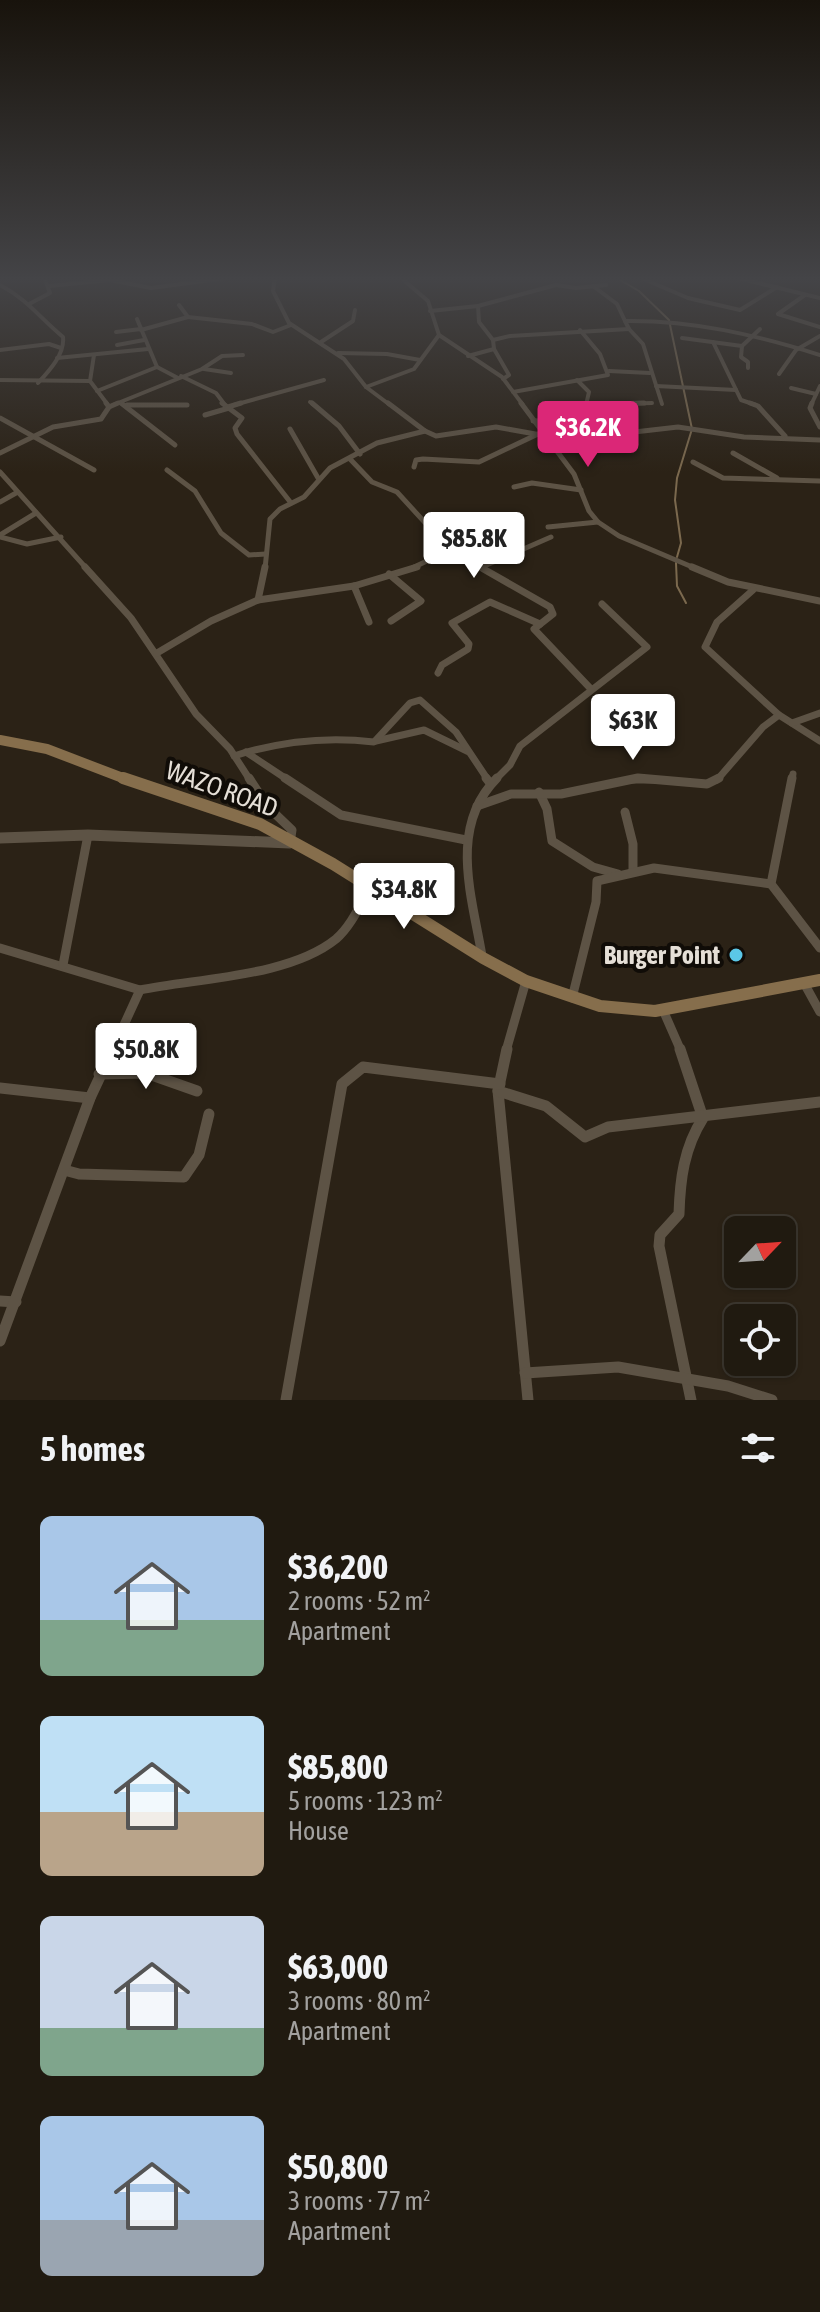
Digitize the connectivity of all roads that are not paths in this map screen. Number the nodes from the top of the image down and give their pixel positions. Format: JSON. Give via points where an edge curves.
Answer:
{"nodes":[{"id":1,"x":63,"y":342,"type":"edge"},
{"id":2,"x":131,"y":342,"type":"edge"},
{"id":3,"x":145,"y":342,"type":"edge"},
{"id":4,"x":321,"y":342,"type":"edge"},
{"id":5,"x":435,"y":342,"type":"edge"},
{"id":6,"x":445,"y":342,"type":"edge"},
{"id":7,"x":451,"y":342,"type":"edge"},
{"id":8,"x":493,"y":342,"type":"edge"},
{"id":9,"x":589,"y":342,"type":"edge"},
{"id":10,"x":641,"y":342,"type":"edge"},
{"id":11,"x":713,"y":342,"type":"edge"},
{"id":12,"x":715,"y":342,"type":"edge"},
{"id":13,"x":747,"y":342,"type":"edge"},
{"id":14,"x":776,"y":342,"type":"edge"},
{"id":15,"x":809,"y":342,"type":"edge"},
{"id":16,"x":117,"y":345,"type":"dead end"},
{"id":17,"x":433,"y":346,"type":"junction"},
{"id":18,"x":742,"y":346,"type":"junction"},
{"id":19,"x":61,"y":348,"type":"junction"},
{"id":20,"x":800,"y":348,"type":"junction"},
{"id":21,"x":148,"y":349,"type":"junction"},
{"id":22,"x":494,"y":349,"type":"junction"},
{"id":23,"x":0,"y":350,"type":"edge"},
{"id":24,"x":336,"y":353,"type":"junction"},
{"id":25,"x":94,"y":355,"type":"junction"},
{"id":26,"x":243,"y":355,"type":"dead end"},
{"id":27,"x":820,"y":355,"type":"edge"},
{"id":28,"x":468,"y":356,"type":"junction"},
{"id":29,"x":57,"y":358,"type":"junction"},
{"id":30,"x":420,"y":360,"type":"junction"},
{"id":31,"x":157,"y":367,"type":"junction"},
{"id":32,"x":748,"y":368,"type":"dead end"},
{"id":33,"x":202,"y":369,"type":"junction"},
{"id":34,"x":609,"y":371,"type":"junction"},
{"id":35,"x":231,"y":373,"type":"dead end"},
{"id":36,"x":650,"y":373,"type":"junction"},
{"id":37,"x":779,"y":374,"type":"dead end"},
{"id":38,"x":179,"y":377,"type":"junction"},
{"id":39,"x":503,"y":379,"type":"junction"},
{"id":40,"x":0,"y":380,"type":"edge"},
{"id":41,"x":324,"y":380,"type":"dead end"},
{"id":42,"x":577,"y":380,"type":"junction"},
{"id":43,"x":90,"y":381,"type":"junction"},
{"id":44,"x":38,"y":383,"type":"junction"},
{"id":45,"x":656,"y":386,"type":"junction"},
{"id":46,"x":820,"y":386,"type":"edge"},
{"id":47,"x":366,"y":387,"type":"junction"},
{"id":48,"x":791,"y":388,"type":"dead end"},
{"id":49,"x":736,"y":390,"type":"junction"},
{"id":50,"x":97,"y":391,"type":"junction"},
{"id":51,"x":513,"y":392,"type":"junction"},
{"id":52,"x":817,"y":394,"type":"edge"},
{"id":53,"x":310,"y":402,"type":"dead end"},
{"id":54,"x":652,"y":403,"type":"dead end"},
{"id":55,"x":123,"y":404,"type":"junction"},
{"id":56,"x":662,"y":404,"type":"dead end"},
{"id":57,"x":187,"y":405,"type":"dead end"},
{"id":58,"x":585,"y":405,"type":"junction"},
{"id":59,"x":109,"y":407,"type":"junction"},
{"id":60,"x":228,"y":408,"type":"junction"},
{"id":61,"x":205,"y":415,"type":"dead end"},
{"id":62,"x":0,"y":418,"type":"edge"},
{"id":63,"x":591,"y":419,"type":"junction"},
{"id":64,"x":533,"y":421,"type":"junction"},
{"id":65,"x":820,"y":427,"type":"edge"},
{"id":66,"x":290,"y":429,"type":"dead end"},
{"id":67,"x":425,"y":431,"type":"junction"},
{"id":68,"x":605,"y":436,"type":"junction"},
{"id":69,"x":785,"y":436,"type":"junction"},
{"id":70,"x":542,"y":437,"type":"junction"},
{"id":71,"x":33,"y":438,"type":"junction"},
{"id":72,"x":820,"y":440,"type":"edge"},
{"id":73,"x":175,"y":445,"type":"dead end"},
{"id":74,"x":0,"y":453,"type":"edge"},
{"id":75,"x":733,"y":453,"type":"dead end"},
{"id":76,"x":360,"y":454,"type":"junction"},
{"id":77,"x":350,"y":459,"type":"junction"},
{"id":78,"x":693,"y":462,"type":"dead end"},
{"id":79,"x":414,"y":467,"type":"dead end"},
{"id":80,"x":94,"y":470,"type":"dead end"},
{"id":81,"x":167,"y":470,"type":"dead end"},
{"id":82,"x":0,"y":472,"type":"edge"},
{"id":83,"x":318,"y":478,"type":"junction"},
{"id":84,"x":779,"y":479,"type":"junction"},
{"id":85,"x":820,"y":481,"type":"edge"},
{"id":86,"x":514,"y":487,"type":"dead end"},
{"id":87,"x":581,"y":490,"type":"junction"},
{"id":88,"x":16,"y":493,"type":"junction"},
{"id":89,"x":0,"y":502,"type":"edge"},
{"id":90,"x":291,"y":503,"type":"junction"},
{"id":91,"x":36,"y":513,"type":"junction"},
{"id":92,"x":598,"y":522,"type":"junction"},
{"id":93,"x":548,"y":527,"type":"dead end"},
{"id":94,"x":0,"y":536,"type":"edge"},
{"id":95,"x":61,"y":537,"type":"junction"},
{"id":96,"x":551,"y":537,"type":"dead end"},
{"id":97,"x":450,"y":550,"type":"junction"},
{"id":98,"x":266,"y":554,"type":"junction"},
{"id":99,"x":482,"y":567,"type":"junction"},
{"id":100,"x":389,"y":574,"type":"junction"},
{"id":101,"x":354,"y":586,"type":"junction"},
{"id":102,"x":753,"y":590,"type":"junction"},
{"id":103,"x":258,"y":600,"type":"junction"},
{"id":104,"x":820,"y":601,"type":"edge"},
{"id":105,"x":602,"y":604,"type":"dead end"},
{"id":106,"x":391,"y":621,"type":"dead end"},
{"id":107,"x":369,"y":622,"type":"dead end"},
{"id":108,"x":540,"y":624,"type":"junction"},
{"id":109,"x":157,"y":653,"type":"junction"},
{"id":110,"x":438,"y":673,"type":"dead end"},
{"id":111,"x":590,"y":688,"type":"junction"},
{"id":112,"x":820,"y":713,"type":"edge"},
{"id":113,"x":779,"y":715,"type":"junction"},
{"id":114,"x":792,"y":723,"type":"junction"},
{"id":115,"x":0,"y":740,"type":"edge"},
{"id":116,"x":376,"y":741,"type":"junction"},
{"id":117,"x":820,"y":741,"type":"edge"},
{"id":118,"x":245,"y":751,"type":"junction"},
{"id":119,"x":467,"y":751,"type":"junction"},
{"id":120,"x":234,"y":756,"type":"junction"},
{"id":121,"x":793,"y":774,"type":"dead end"},
{"id":122,"x":490,"y":783,"type":"junction"},
{"id":123,"x":539,"y":792,"type":"junction"},
{"id":124,"x":477,"y":806,"type":"junction"},
{"id":125,"x":625,"y":812,"type":"dead end"},
{"id":126,"x":88,"y":835,"type":"junction"},
{"id":127,"x":0,"y":838,"type":"edge"},
{"id":128,"x":466,"y":840,"type":"junction"},
{"id":129,"x":290,"y":843,"type":"junction"},
{"id":130,"x":633,"y":871,"type":"junction"},
{"id":131,"x":618,"y":874,"type":"junction"},
{"id":132,"x":771,"y":884,"type":"junction"},
{"id":133,"x":370,"y":888,"type":"junction"},
{"id":134,"x":0,"y":948,"type":"edge"},
{"id":135,"x":820,"y":948,"type":"edge"},
{"id":136,"x":483,"y":958,"type":"junction"},
{"id":137,"x":63,"y":965,"type":"junction"},
{"id":138,"x":820,"y":980,"type":"edge"},
{"id":139,"x":526,"y":981,"type":"junction"},
{"id":140,"x":804,"y":983,"type":"junction"},
{"id":141,"x":140,"y":990,"type":"junction"},
{"id":142,"x":572,"y":998,"type":"junction"},
{"id":143,"x":663,"y":1010,"type":"junction"},
{"id":144,"x":820,"y":1012,"type":"edge"},
{"id":145,"x":99,"y":1074,"type":"junction"},
{"id":146,"x":0,"y":1088,"type":"edge"},
{"id":147,"x":499,"y":1088,"type":"junction"},
{"id":148,"x":197,"y":1091,"type":"dead end"},
{"id":149,"x":90,"y":1098,"type":"junction"},
{"id":150,"x":820,"y":1102,"type":"edge"},
{"id":151,"x":209,"y":1114,"type":"dead end"},
{"id":152,"x":703,"y":1118,"type":"junction"},
{"id":153,"x":64,"y":1170,"type":"junction"},
{"id":154,"x":0,"y":1301,"type":"edge"},
{"id":155,"x":16,"y":1302,"type":"junction"},
{"id":156,"x":0,"y":1341,"type":"edge"},
{"id":157,"x":525,"y":1373,"type":"junction"},
{"id":158,"x":686,"y":1381,"type":"junction"},
{"id":159,"x":286,"y":1400,"type":"edge"},
{"id":160,"x":528,"y":1400,"type":"edge"},
{"id":161,"x":691,"y":1400,"type":"edge"},
{"id":162,"x":772,"y":1400,"type":"edge"}],
"edges":[{"from":1,"to":19,"type":"street"},
{"from":2,"to":16,"type":"street"},
{"from":3,"to":21,"type":"street"},
{"from":4,"to":24,"type":"street"},
{"from":5,"to":17,"type":"street"},
{"from":6,"to":17,"type":"street"},
{"from":7,"to":28,"type":"street"},
{"from":8,"to":22,"type":"street"},
{"from":9,"to":34,"type":"street"},
{"from":10,"to":36,"type":"street"},
{"from":11,"to":49,"type":"street"},
{"from":12,"to":18,"type":"street"},
{"from":13,"to":18,"type":"street"},
{"from":14,"to":20,"type":"street"},
{"from":15,"to":20,"type":"street"},
{"from":17,"to":30,"type":"street"},
{"from":18,"to":32,"type":"street"},
{"from":19,"to":23,"type":"street","via":[[49,344]]},
{"from":19,"to":29,"type":"street"},
{"from":20,"to":27,"type":"street"},
{"from":20,"to":37,"type":"street"},
{"from":21,"to":25,"type":"street"},
{"from":21,"to":31,"type":"street"},
{"from":22,"to":28,"type":"street"},
{"from":22,"to":39,"type":"street","via":[[509,375]]},
{"from":24,"to":30,"type":"street"},
{"from":24,"to":47,"type":"street"},
{"from":25,"to":29,"type":"street"},
{"from":25,"to":43,"type":"street"},
{"from":26,"to":33,"type":"street","via":[[222,356]]},
{"from":28,"to":39,"type":"street"},
{"from":29,"to":44,"type":"street"},
{"from":30,"to":47,"type":"street","via":[[408,372]]},
{"from":31,"to":38,"type":"street"},
{"from":31,"to":50,"type":"street"},
{"from":33,"to":35,"type":"street"},
{"from":33,"to":38,"type":"street"},
{"from":34,"to":36,"type":"street"},
{"from":34,"to":42,"type":"street"},
{"from":36,"to":45,"type":"street"},
{"from":38,"to":55,"type":"street"},
{"from":38,"to":60,"type":"street","via":[[216,393]]},
{"from":39,"to":51,"type":"street"},
{"from":40,"to":44,"type":"street"},
{"from":41,"to":60,"type":"street"},
{"from":42,"to":51,"type":"street"},
{"from":42,"to":58,"type":"street","via":[[589,392]]},
{"from":43,"to":44,"type":"street"},
{"from":43,"to":50,"type":"street"},
{"from":45,"to":49,"type":"street"},
{"from":45,"to":56,"type":"street"},
{"from":46,"to":52,"type":"street"},
{"from":47,"to":67,"type":"street"},
{"from":48,"to":52,"type":"street"},
{"from":49,"to":69,"type":"street"},
{"from":50,"to":59,"type":"street"},
{"from":51,"to":64,"type":"street"},
{"from":52,"to":65,"type":"street","via":[[810,408]]},
{"from":53,"to":76,"type":"street","via":[[339,426]]},
{"from":54,"to":58,"type":"street"},
{"from":55,"to":57,"type":"street"},
{"from":55,"to":59,"type":"street"},
{"from":55,"to":73,"type":"street"},
{"from":58,"to":63,"type":"street"},
{"from":59,"to":71,"type":"street","via":[[101,419],[53,427]]},
{"from":60,"to":61,"type":"street"},
{"from":60,"to":90,"type":"street","via":[[242,418],[237,434]]},
{"from":62,"to":71,"type":"street"},
{"from":63,"to":64,"type":"street"},
{"from":63,"to":68,"type":"street"},
{"from":64,"to":70,"type":"street"},
{"from":66,"to":83,"type":"street"},
{"from":67,"to":70,"type":"street","via":[[436,436],[496,427]]},
{"from":67,"to":76,"type":"street","via":[[390,438]]},
{"from":68,"to":69,"type":"street","via":[[678,427],[744,437]]},
{"from":68,"to":70,"type":"street"},
{"from":69,"to":72,"type":"street"},
{"from":70,"to":79,"type":"street","via":[[479,462],[423,459]]},
{"from":70,"to":87,"type":"street"},
{"from":71,"to":74,"type":"street"},
{"from":71,"to":80,"type":"street"},
{"from":75,"to":84,"type":"street"},
{"from":76,"to":77,"type":"street"},
{"from":77,"to":83,"type":"street"},
{"from":77,"to":97,"type":"street","via":[[372,482],[397,492]]},
{"from":78,"to":84,"type":"street","via":[[723,478]]},
{"from":81,"to":98,"type":"street","via":[[195,491],[221,533],[249,555]]},
{"from":82,"to":88,"type":"street"},
{"from":83,"to":90,"type":"street","via":[[304,497]]},
{"from":84,"to":85,"type":"street"},
{"from":86,"to":87,"type":"street","via":[[532,483]]},
{"from":87,"to":92,"type":"street"},
{"from":88,"to":89,"type":"street"},
{"from":88,"to":91,"type":"street"},
{"from":90,"to":98,"type":"street","via":[[270,519]]},
{"from":91,"to":94,"type":"street"},
{"from":91,"to":95,"type":"street"},
{"from":92,"to":93,"type":"street"},
{"from":92,"to":102,"type":"street"},
{"from":94,"to":95,"type":"street","via":[[27,544]]},
{"from":95,"to":109,"type":"street"},
{"from":96,"to":99,"type":"street"},
{"from":97,"to":99,"type":"street"},
{"from":97,"to":100,"type":"street"},
{"from":98,"to":103,"type":"street"},
{"from":99,"to":108,"type":"street","via":[[550,607],[553,614]]},
{"from":100,"to":101,"type":"street"},
{"from":100,"to":106,"type":"street","via":[[421,601]]},
{"from":101,"to":103,"type":"street"},
{"from":101,"to":107,"type":"street"},
{"from":102,"to":104,"type":"street"},
{"from":102,"to":113,"type":"street","via":[[717,621],[705,647]]},
{"from":103,"to":109,"type":"street"},
{"from":105,"to":111,"type":"street","via":[[647,647]]},
{"from":108,"to":110,"type":"street","via":[[490,602],[452,623],[468,649]]},
{"from":108,"to":111,"type":"street","via":[[534,629],[537,634]]},
{"from":109,"to":120,"type":"street","via":[[196,714]]},
{"from":111,"to":122,"type":"street","via":[[520,746],[510,765]]},
{"from":112,"to":114,"type":"street"},
{"from":113,"to":114,"type":"street"},
{"from":113,"to":123,"type":"street","via":[[717,780],[707,784],[638,778],[561,794]]},
{"from":114,"to":117,"type":"street"},
{"from":115,"to":129,"type":"main road","name":"WAZO ROAD","via":[[47,749],[260,824]]},
{"from":116,"to":118,"type":"street","via":[[331,737]]},
{"from":116,"to":119,"type":"street","via":[[424,730]]},
{"from":116,"to":119,"type":"street","via":[[410,703],[420,700],[456,732]]},
{"from":118,"to":120,"type":"street"},
{"from":118,"to":128,"type":"street","via":[[341,815]]},
{"from":119,"to":122,"type":"street"},
{"from":120,"to":129,"type":"street","via":[[268,807],[292,830]]},
{"from":121,"to":132,"type":"street"},
{"from":122,"to":124,"type":"street"},
{"from":123,"to":124,"type":"street","via":[[511,794]]},
{"from":123,"to":131,"type":"street","via":[[552,841],[593,867]]},
{"from":124,"to":128,"type":"street"},
{"from":125,"to":130,"type":"street"},
{"from":126,"to":127,"type":"street"},
{"from":126,"to":129,"type":"street"},
{"from":126,"to":137,"type":"street"},
{"from":128,"to":136,"type":"street","via":[[467,875]]},
{"from":129,"to":133,"type":"main road","name":"WAZO ROAD"},
{"from":130,"to":131,"type":"street"},
{"from":130,"to":132,"type":"street","via":[[654,868]]},
{"from":131,"to":142,"type":"street","via":[[597,881]]},
{"from":132,"to":135,"type":"street"},
{"from":133,"to":136,"type":"main road","name":"WAZO ROAD"},
{"from":133,"to":141,"type":"street","via":[[335,940],[319,949],[260,969]]},
{"from":134,"to":137,"type":"street"},
{"from":136,"to":139,"type":"main road","name":"WAZO ROAD"},
{"from":137,"to":141,"type":"street"},
{"from":138,"to":140,"type":"main road","name":"WAZO ROAD"},
{"from":139,"to":142,"type":"main road","name":"WAZO ROAD"},
{"from":139,"to":147,"type":"street"},
{"from":140,"to":143,"type":"main road","name":"WAZO ROAD"},
{"from":140,"to":144,"type":"street"},
{"from":141,"to":145,"type":"street"},
{"from":142,"to":143,"type":"main road","name":"WAZO ROAD","via":[[600,1006]]},
{"from":143,"to":152,"type":"street"},
{"from":145,"to":148,"type":"street","via":[[146,1073]]},
{"from":145,"to":149,"type":"street"},
{"from":146,"to":149,"type":"street"},
{"from":147,"to":152,"type":"street","via":[[548,1106],[585,1137],[608,1127]]},
{"from":147,"to":157,"type":"street"},
{"from":147,"to":159,"type":"street","via":[[363,1067],[342,1084]]},
{"from":149,"to":153,"type":"street"},
{"from":150,"to":152,"type":"street"},
{"from":151,"to":153,"type":"street","via":[[199,1155],[184,1177]]},
{"from":152,"to":158,"type":"street","via":[[680,1175],[679,1214],[660,1235],[659,1246]]},
{"from":153,"to":155,"type":"street"},
{"from":154,"to":155,"type":"street"},
{"from":155,"to":156,"type":"street"},
{"from":157,"to":158,"type":"street","via":[[618,1367]]},
{"from":157,"to":160,"type":"street"},
{"from":158,"to":161,"type":"street"},
{"from":158,"to":162,"type":"street","via":[[728,1386]]}]}
